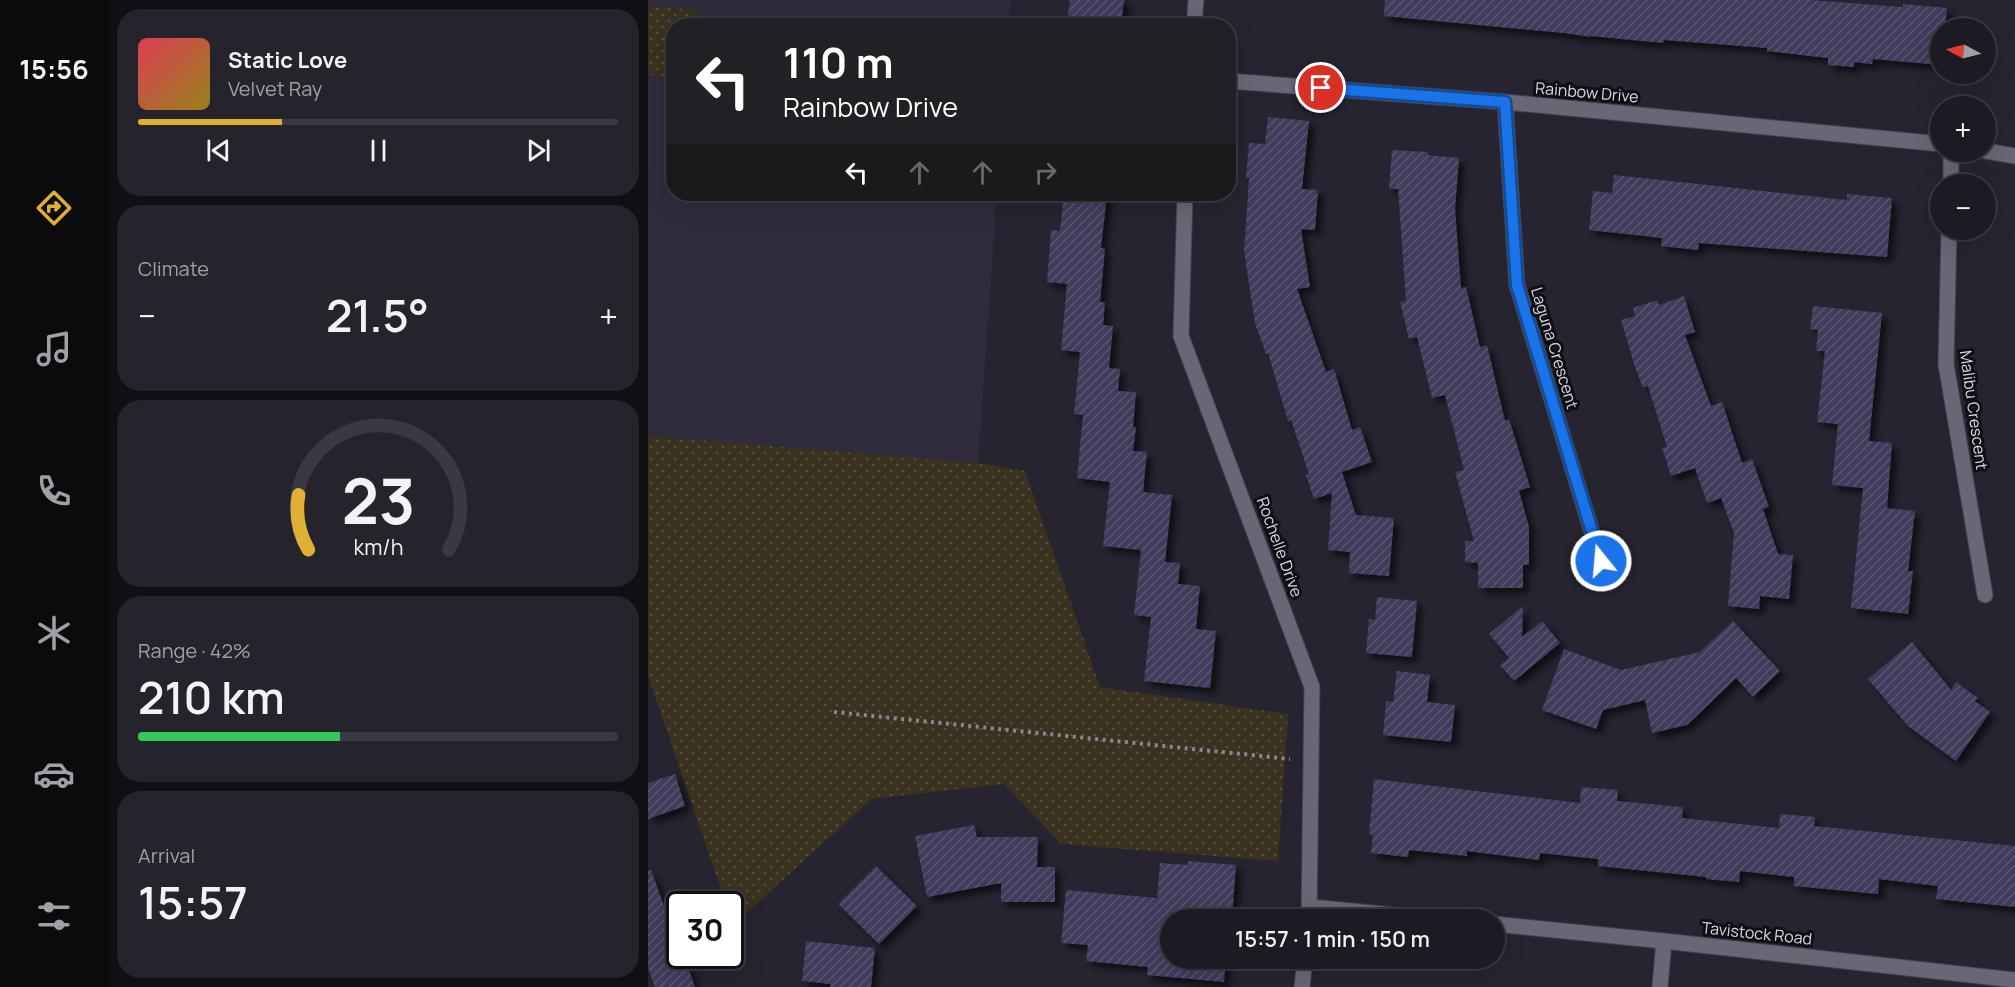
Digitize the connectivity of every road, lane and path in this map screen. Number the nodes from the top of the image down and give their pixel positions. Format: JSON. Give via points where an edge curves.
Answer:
{"nodes":[{"id":1,"x":1196,"y":0,"type":"edge"},
{"id":2,"x":1195,"y":18,"type":"edge"},
{"id":3,"x":1236,"y":82,"type":"edge"},
{"id":4,"x":1505,"y":102,"type":"junction"},
{"id":5,"x":1930,"y":143,"type":"edge"},
{"id":6,"x":1996,"y":153,"type":"edge"},
{"id":7,"x":2015,"y":156,"type":"edge"},
{"id":8,"x":1185,"y":201,"type":"edge"},
{"id":9,"x":1949,"y":240,"type":"edge"},
{"id":10,"x":1601,"y":561,"type":"dead end"},
{"id":11,"x":1985,"y":595,"type":"dead end"},
{"id":12,"x":834,"y":712,"type":"dead end"},
{"id":13,"x":1312,"y":761,"type":"junction"},
{"id":14,"x":1310,"y":909,"type":"edge"},
{"id":15,"x":1505,"y":925,"type":"edge"},
{"id":16,"x":1664,"y":941,"type":"junction"},
{"id":17,"x":1304,"y":969,"type":"edge"},
{"id":18,"x":2015,"y":980,"type":"edge"},
{"id":19,"x":1302,"y":987,"type":"edge"},
{"id":20,"x":1660,"y":987,"type":"edge"}],
"edges":[{"from":1,"to":2,"type":"street"},
{"from":3,"to":4,"type":"street","name":"Rainbow Drive"},
{"from":4,"to":5,"type":"street","name":"Rainbow Drive"},
{"from":4,"to":10,"type":"street","name":"Laguna Crescent","via":[[1517,285]]},
{"from":6,"to":7,"type":"street"},
{"from":8,"to":13,"type":"street","name":"Rochelle Drive","via":[[1182,336],[1312,687]]},
{"from":9,"to":11,"type":"street","name":"Malibu Crescent","via":[[1946,364]]},
{"from":12,"to":13,"type":"path"},
{"from":13,"to":14,"type":"street","name":"Rochelle Drive"},
{"from":15,"to":16,"type":"street","name":"Tavistock Road"},
{"from":16,"to":18,"type":"street","name":"Tavistock Road"},
{"from":16,"to":20,"type":"street"},
{"from":17,"to":19,"type":"street"}]}
